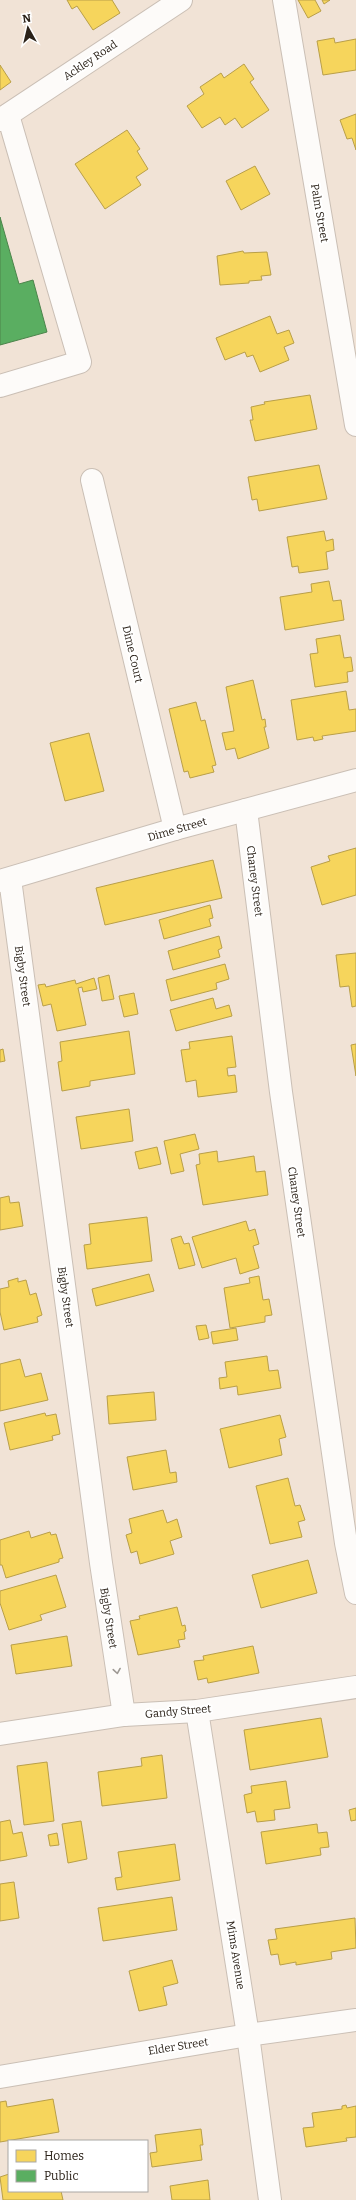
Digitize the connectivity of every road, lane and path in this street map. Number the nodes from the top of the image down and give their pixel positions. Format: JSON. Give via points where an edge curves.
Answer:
{"nodes":[{"id":1,"x":181,"y":0,"type":"edge"},
{"id":2,"x":284,"y":0,"type":"edge"},
{"id":3,"x":4,"y":117,"type":"edge"},
{"id":4,"x":0,"y":386,"type":"edge"},
{"id":5,"x":356,"y":425,"type":"edge"},
{"id":6,"x":92,"y":480,"type":"dead end"},
{"id":7,"x":356,"y":780,"type":"edge"},
{"id":8,"x":246,"y":810,"type":"junction"},
{"id":9,"x":175,"y":828,"type":"junction"},
{"id":10,"x":5,"y":880,"type":"edge"},
{"id":11,"x":356,"y":1593,"type":"edge"},
{"id":12,"x":356,"y":1687,"type":"edge"},
{"id":13,"x":197,"y":1711,"type":"junction"},
{"id":14,"x":124,"y":1715,"type":"junction"},
{"id":15,"x":0,"y":1734,"type":"edge"},
{"id":16,"x":356,"y":2020,"type":"edge"},
{"id":17,"x":248,"y":2035,"type":"junction"},
{"id":18,"x":0,"y":2077,"type":"edge"},
{"id":19,"x":270,"y":2200,"type":"edge"}],
"edges":[{"from":1,"to":3,"type":"street","name":"Ackley Road"},
{"from":2,"to":5,"type":"street","name":"Palm Street"},
{"from":3,"to":4,"type":"street","via":[[80,362]]},
{"from":6,"to":9,"type":"street","name":"Dime Court"},
{"from":7,"to":8,"type":"street","name":"Dime Street"},
{"from":8,"to":9,"type":"street","name":"Dime Street"},
{"from":8,"to":11,"type":"street","name":"Chaney Street","via":[[282,1100],[345,1535]]},
{"from":9,"to":10,"type":"street","name":"Dime Street"},
{"from":10,"to":14,"type":"street","name":"Bigby Street","one_way":true},
{"from":12,"to":13,"type":"street","name":"Gandy Street"},
{"from":13,"to":14,"type":"street","name":"Gandy Street"},
{"from":13,"to":17,"type":"street","name":"Mims Avenue"},
{"from":14,"to":15,"type":"street","name":"Gandy Street"},
{"from":16,"to":17,"type":"street","name":"Elder Street"},
{"from":17,"to":18,"type":"street","name":"Elder Street"},
{"from":17,"to":19,"type":"street","name":"Mims Avenue"}]}
